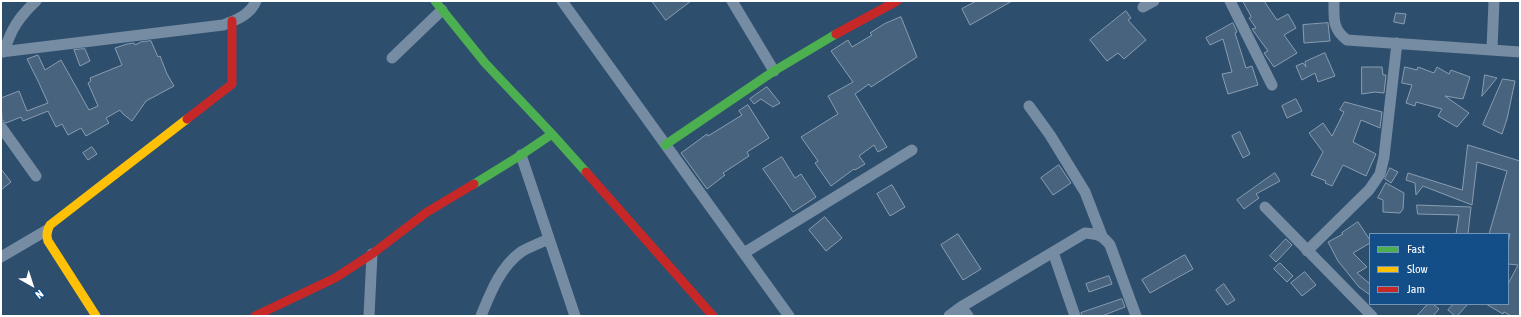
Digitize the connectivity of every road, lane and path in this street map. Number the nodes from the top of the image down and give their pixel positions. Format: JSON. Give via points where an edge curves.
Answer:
{"nodes":[{"id":1,"x":36,"y":1,"type":"edge"},
{"id":2,"x":256,"y":1,"type":"edge"},
{"id":3,"x":435,"y":1,"type":"edge"},
{"id":4,"x":562,"y":1,"type":"edge"},
{"id":5,"x":732,"y":1,"type":"edge"},
{"id":6,"x":897,"y":1,"type":"edge"},
{"id":7,"x":1154,"y":1,"type":"edge"},
{"id":8,"x":1230,"y":1,"type":"edge"},
{"id":9,"x":1334,"y":1,"type":"edge"},
{"id":10,"x":1494,"y":1,"type":"edge"},
{"id":11,"x":1143,"y":7,"type":"dead end"},
{"id":12,"x":442,"y":10,"type":"junction"},
{"id":13,"x":232,"y":21,"type":"junction"},
{"id":14,"x":1397,"y":43,"type":"junction"},
{"id":15,"x":1492,"y":49,"type":"junction"},
{"id":16,"x":3,"y":52,"type":"edge"},
{"id":17,"x":1520,"y":52,"type":"edge"},
{"id":18,"x":392,"y":58,"type":"dead end"},
{"id":19,"x":774,"y":71,"type":"junction"},
{"id":20,"x":1272,"y":85,"type":"dead end"},
{"id":21,"x":1029,"y":106,"type":"dead end"},
{"id":22,"x":1,"y":127,"type":"edge"},
{"id":23,"x":552,"y":134,"type":"junction"},
{"id":24,"x":665,"y":145,"type":"junction"},
{"id":25,"x":912,"y":150,"type":"dead end"},
{"id":26,"x":521,"y":155,"type":"junction"},
{"id":27,"x":36,"y":176,"type":"dead end"},
{"id":28,"x":1265,"y":207,"type":"dead end"},
{"id":29,"x":47,"y":230,"type":"junction"},
{"id":30,"x":1102,"y":236,"type":"junction"},
{"id":31,"x":550,"y":239,"type":"junction"},
{"id":32,"x":1307,"y":251,"type":"junction"},
{"id":33,"x":1053,"y":252,"type":"junction"},
{"id":34,"x":744,"y":253,"type":"junction"},
{"id":35,"x":372,"y":254,"type":"junction"},
{"id":36,"x":1,"y":257,"type":"edge"},
{"id":37,"x":964,"y":312,"type":"edge"},
{"id":38,"x":94,"y":315,"type":"edge"},
{"id":39,"x":712,"y":315,"type":"edge"},
{"id":40,"x":255,"y":316,"type":"edge"},
{"id":41,"x":369,"y":316,"type":"edge"},
{"id":42,"x":481,"y":316,"type":"edge"},
{"id":43,"x":575,"y":316,"type":"edge"},
{"id":44,"x":789,"y":316,"type":"edge"},
{"id":45,"x":949,"y":316,"type":"edge"},
{"id":46,"x":1075,"y":316,"type":"edge"},
{"id":47,"x":1136,"y":316,"type":"edge"},
{"id":48,"x":1372,"y":316,"type":"edge"}],
"edges":[{"from":1,"to":16,"type":"street","via":[[9,34]]},
{"from":2,"to":13,"type":"street","via":[[253,8],[241,18]]},
{"from":3,"to":12,"type":"street"},
{"from":4,"to":24,"type":"street"},
{"from":5,"to":19,"type":"street"},
{"from":6,"to":19,"type":"street"},
{"from":7,"to":11,"type":"street"},
{"from":8,"to":20,"type":"street"},
{"from":9,"to":14,"type":"street","via":[[1336,29],[1347,40]]},
{"from":10,"to":15,"type":"street"},
{"from":12,"to":18,"type":"street"},
{"from":12,"to":23,"type":"street","via":[[485,63]]},
{"from":13,"to":16,"type":"street","via":[[223,25]]},
{"from":13,"to":29,"type":"street","via":[[232,84],[50,225]]},
{"from":14,"to":15,"type":"street"},
{"from":14,"to":32,"type":"street","via":[[1380,174],[1369,190]]},
{"from":15,"to":17,"type":"street"},
{"from":19,"to":24,"type":"street"},
{"from":21,"to":30,"type":"street","via":[[1085,192]]},
{"from":22,"to":27,"type":"street"},
{"from":23,"to":26,"type":"street"},
{"from":23,"to":39,"type":"street"},
{"from":24,"to":34,"type":"street"},
{"from":25,"to":34,"type":"street"},
{"from":26,"to":31,"type":"street"},
{"from":26,"to":35,"type":"street","via":[[427,212]]},
{"from":28,"to":32,"type":"street"},
{"from":29,"to":36,"type":"street"},
{"from":29,"to":38,"type":"street","via":[[48,241]]},
{"from":30,"to":33,"type":"street","via":[[1085,233]]},
{"from":30,"to":47,"type":"street","via":[[1110,245]]},
{"from":31,"to":42,"type":"street","via":[[512,259],[493,287]]},
{"from":31,"to":43,"type":"street"},
{"from":32,"to":48,"type":"street"},
{"from":33,"to":37,"type":"street"},
{"from":33,"to":46,"type":"street"},
{"from":34,"to":44,"type":"street"},
{"from":35,"to":40,"type":"street","via":[[335,278]]},
{"from":35,"to":41,"type":"street"},
{"from":37,"to":45,"type":"street"}]}
